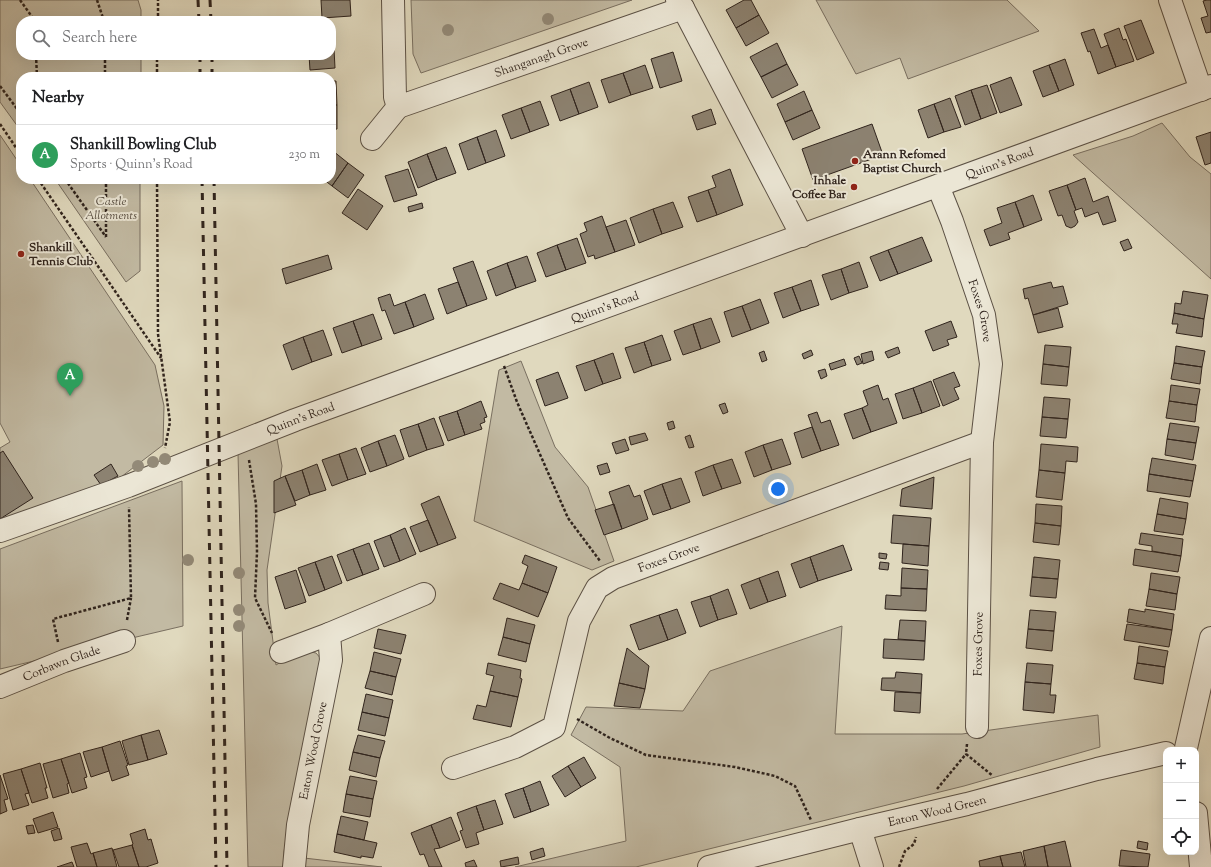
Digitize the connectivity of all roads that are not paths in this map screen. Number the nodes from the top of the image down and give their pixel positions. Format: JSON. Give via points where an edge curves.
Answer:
{"nodes":[{"id":1,"x":393,"y":0,"type":"edge"},
{"id":2,"x":1170,"y":0,"type":"edge"},
{"id":3,"x":680,"y":4,"type":"edge"},
{"id":4,"x":1206,"y":88,"type":"edge"},
{"id":5,"x":398,"y":107,"type":"junction"},
{"id":6,"x":372,"y":139,"type":"dead end"},
{"id":7,"x":938,"y":186,"type":"junction"},
{"id":8,"x":802,"y":236,"type":"junction"},
{"id":9,"x":982,"y":442,"type":"junction"},
{"id":10,"x":0,"y":531,"type":"edge"},
{"id":11,"x":424,"y":594,"type":"dead end"},
{"id":12,"x":330,"y":634,"type":"junction"},
{"id":13,"x":1211,"y":638,"type":"edge"},
{"id":14,"x":124,"y":641,"type":"dead end"},
{"id":15,"x":281,"y":652,"type":"road end"},
{"id":16,"x":0,"y":687,"type":"edge"},
{"id":17,"x":977,"y":727,"type":"road end"},
{"id":18,"x":1180,"y":747,"type":"edge"},
{"id":19,"x":1163,"y":754,"type":"edge"},
{"id":20,"x":452,"y":768,"type":"dead end"},
{"id":21,"x":1197,"y":819,"type":"edge"},
{"id":22,"x":860,"y":829,"type":"junction"},
{"id":23,"x":294,"y":867,"type":"edge"},
{"id":24,"x":709,"y":867,"type":"edge"},
{"id":25,"x":872,"y":867,"type":"edge"},
{"id":26,"x":1201,"y":867,"type":"edge"}],
"edges":[{"from":1,"to":5,"type":"street","via":[[394,97]]},
{"from":2,"to":4,"type":"street"},
{"from":3,"to":5,"type":"street","name":"Shanganagh Grove"},
{"from":3,"to":8,"type":"street","name":"Shanganagh Grove"},
{"from":4,"to":7,"type":"street","name":"Quinn's Road"},
{"from":5,"to":6,"type":"street"},
{"from":7,"to":8,"type":"street","name":"Quinn's Road"},
{"from":7,"to":9,"type":"street","name":"Foxes Grove","via":[[984,315],[991,364]]},
{"from":8,"to":10,"type":"street","name":"Quinn's Road","via":[[295,420],[128,486]]},
{"from":9,"to":17,"type":"street","name":"Foxes Grove"},
{"from":9,"to":20,"type":"street","name":"Foxes Grove","via":[[613,578],[597,588],[579,621],[554,727],[515,746]]},
{"from":11,"to":12,"type":"street"},
{"from":12,"to":15,"type":"street"},
{"from":12,"to":23,"type":"street","name":"Eaton Wood Grove","via":[[331,660],[298,825]]},
{"from":13,"to":18,"type":"street"},
{"from":14,"to":16,"type":"street","name":"Corbawn Glade","via":[[64,661]]},
{"from":19,"to":22,"type":"street","name":"Eaton Wood Green"},
{"from":21,"to":26,"type":"street"},
{"from":22,"to":24,"type":"street","name":"Eaton Wood Green"},
{"from":22,"to":25,"type":"street"}]}
